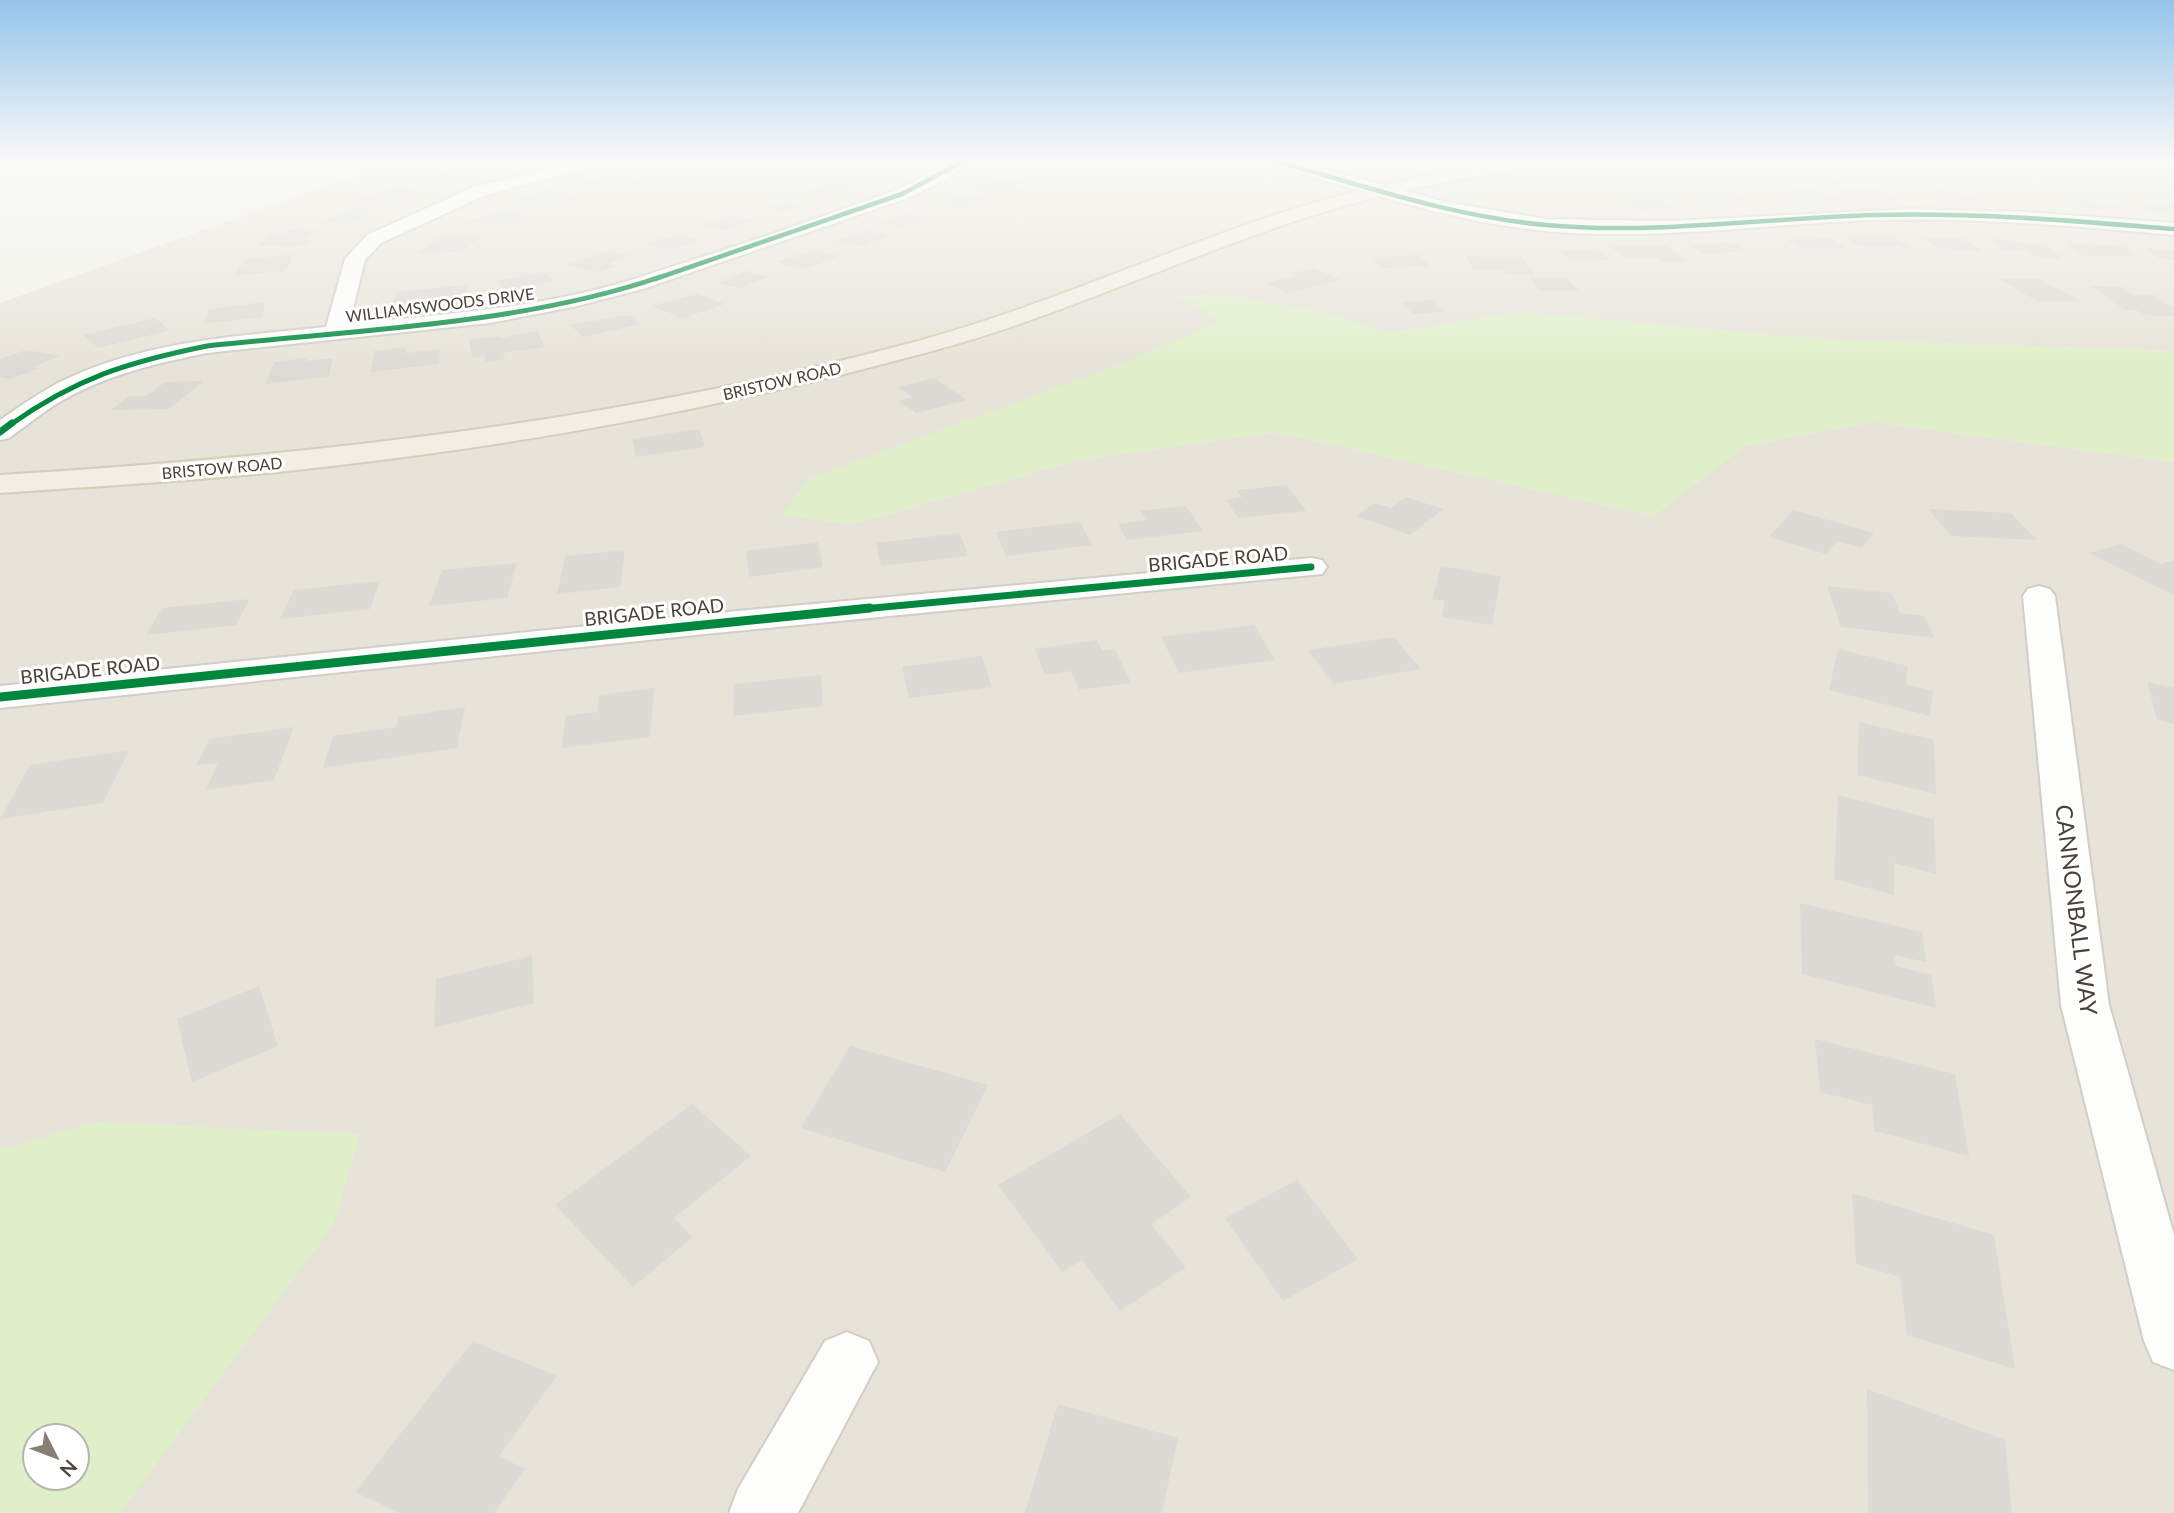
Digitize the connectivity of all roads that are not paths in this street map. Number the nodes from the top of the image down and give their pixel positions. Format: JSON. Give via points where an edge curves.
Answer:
{"nodes":[{"id":1,"x":388,"y":233,"type":"edge"},
{"id":2,"x":788,"y":233,"type":"edge"},
{"id":3,"x":1242,"y":233,"type":"edge"},
{"id":4,"x":336,"y":331,"type":"junction"},
{"id":5,"x":0,"y":432,"type":"edge"},
{"id":6,"x":0,"y":484,"type":"edge"},
{"id":7,"x":1311,"y":567,"type":"dead end"},
{"id":8,"x":2039,"y":596,"type":"dead end"},
{"id":9,"x":0,"y":697,"type":"edge"},
{"id":10,"x":2174,"y":1341,"type":"edge"},
{"id":11,"x":847,"y":1362,"type":"dead end"},
{"id":12,"x":762,"y":1513,"type":"edge"}],
"edges":[{"from":1,"to":4,"type":"street","via":[[374,239],[355,259]]},
{"from":2,"to":4,"type":"street","name":"WILLIAMSWOODS DRIVE","via":[[618,290],[490,316]]},
{"from":3,"to":6,"type":"main road","name":"BRISTOW ROAD","via":[[1037,310],[929,345],[757,389],[625,415],[339,457]]},
{"from":4,"to":5,"type":"street","name":"WILLIAMSWOODS DRIVE","via":[[207,346],[128,365],[55,395]]},
{"from":7,"to":9,"type":"street","name":"BRIGADE ROAD"},
{"from":8,"to":10,"type":"street","name":"CANNONBALL WAY","via":[[2084,1005]]},
{"from":11,"to":12,"type":"street"}]}
